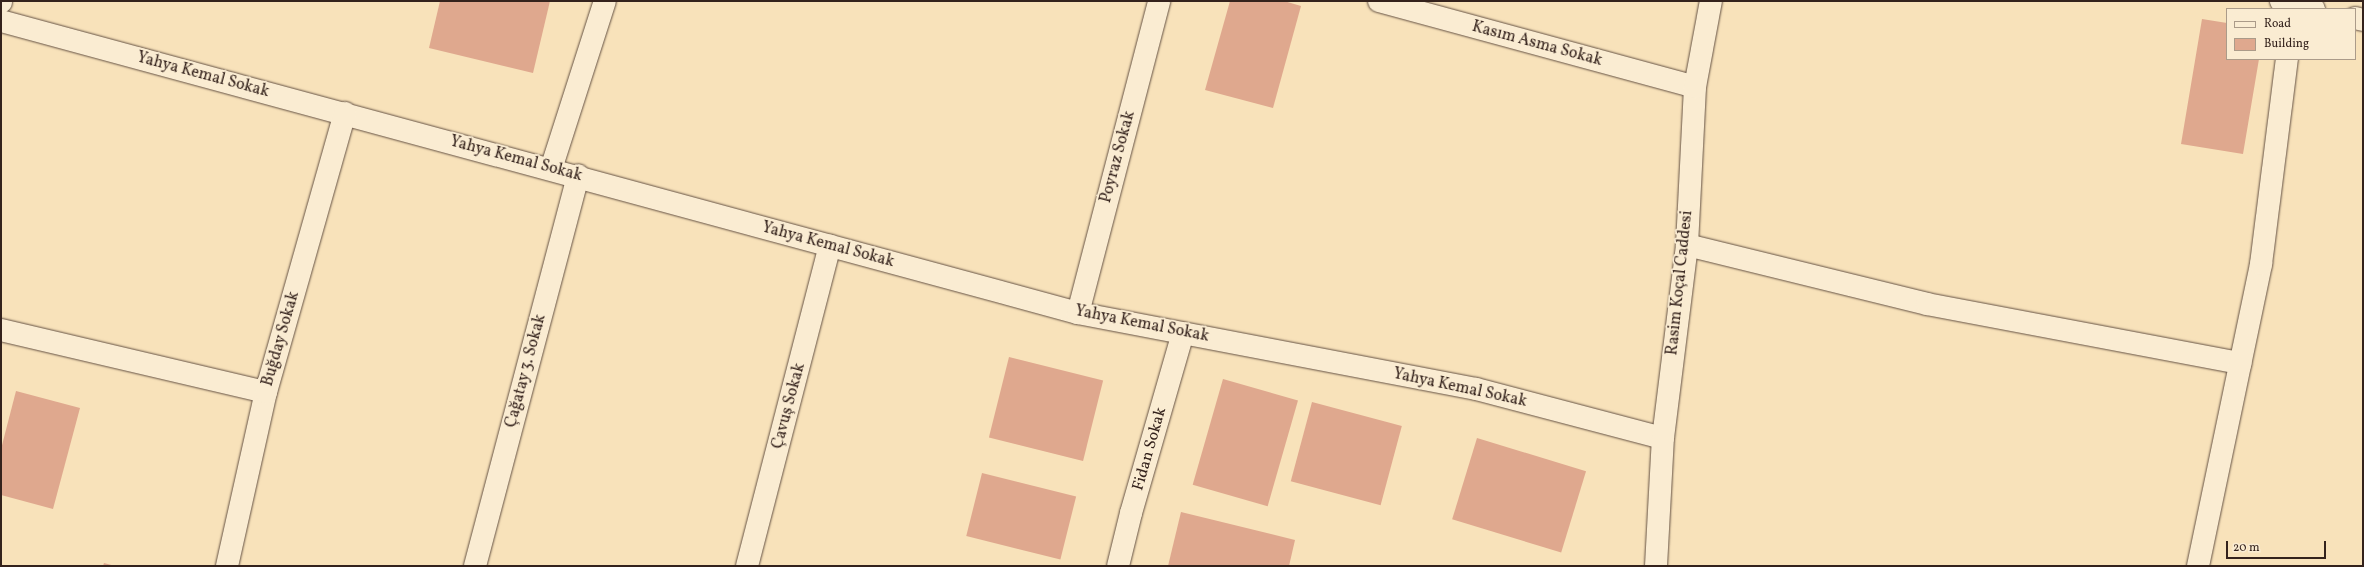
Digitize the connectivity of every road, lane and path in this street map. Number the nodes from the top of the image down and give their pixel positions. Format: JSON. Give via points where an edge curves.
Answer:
{"nodes":[{"id":1,"x":606,"y":1,"type":"edge"},
{"id":2,"x":1159,"y":1,"type":"edge"},
{"id":3,"x":1379,"y":1,"type":"edge"},
{"id":4,"x":1711,"y":1,"type":"edge"},
{"id":5,"x":1,"y":21,"type":"edge"},
{"id":6,"x":2287,"y":60,"type":"edge"},
{"id":7,"x":1695,"y":87,"type":"junction"},
{"id":8,"x":345,"y":113,"type":"junction"},
{"id":9,"x":551,"y":170,"type":"junction"},
{"id":10,"x":578,"y":175,"type":"junction"},
{"id":11,"x":1686,"y":245,"type":"junction"},
{"id":12,"x":830,"y":246,"type":"junction"},
{"id":13,"x":1078,"y":312,"type":"junction"},
{"id":14,"x":1,"y":330,"type":"edge"},
{"id":15,"x":1183,"y":333,"type":"junction"},
{"id":16,"x":2240,"y":363,"type":"junction"},
{"id":17,"x":266,"y":392,"type":"junction"},
{"id":18,"x":1663,"y":438,"type":"junction"},
{"id":19,"x":227,"y":566,"type":"edge"},
{"id":20,"x":475,"y":566,"type":"edge"},
{"id":21,"x":747,"y":566,"type":"edge"},
{"id":22,"x":1118,"y":566,"type":"edge"},
{"id":23,"x":1656,"y":566,"type":"edge"},
{"id":24,"x":2198,"y":566,"type":"edge"}],
"edges":[{"from":1,"to":9,"type":"street"},
{"from":2,"to":13,"type":"street","name":"Poyraz Sokak"},
{"from":3,"to":7,"type":"street","name":"Kasım Asma Sokak"},
{"from":4,"to":7,"type":"street","name":"Rasim Koçal Caddesi"},
{"from":5,"to":8,"type":"street","name":"Yahya Kemal Sokak"},
{"from":6,"to":16,"type":"street","via":[[2261,264]]},
{"from":7,"to":11,"type":"street","name":"Rasim Koçal Caddesi"},
{"from":8,"to":9,"type":"street","name":"Yahya Kemal Sokak"},
{"from":8,"to":17,"type":"street","name":"Buğday Sokak"},
{"from":9,"to":10,"type":"street","name":"Yahya Kemal Sokak"},
{"from":10,"to":12,"type":"street","name":"Yahya Kemal Sokak"},
{"from":10,"to":20,"type":"street","name":"Çağatay 3. Sokak"},
{"from":11,"to":16,"type":"street","via":[[1927,304]]},
{"from":11,"to":18,"type":"street","name":"Rasim Koçal Caddesi"},
{"from":12,"to":13,"type":"street","name":"Yahya Kemal Sokak"},
{"from":12,"to":21,"type":"street","name":"Çavuş Sokak"},
{"from":13,"to":15,"type":"street","name":"Yahya Kemal Sokak"},
{"from":14,"to":17,"type":"street"},
{"from":15,"to":18,"type":"street","name":"Yahya Kemal Sokak","via":[[1476,389]]},
{"from":15,"to":22,"type":"street","name":"Fidan Sokak"},
{"from":16,"to":24,"type":"street"},
{"from":17,"to":19,"type":"street","name":"Buğday Sokak"},
{"from":18,"to":23,"type":"street","name":"Rasim Koçal Caddesi"}]}
